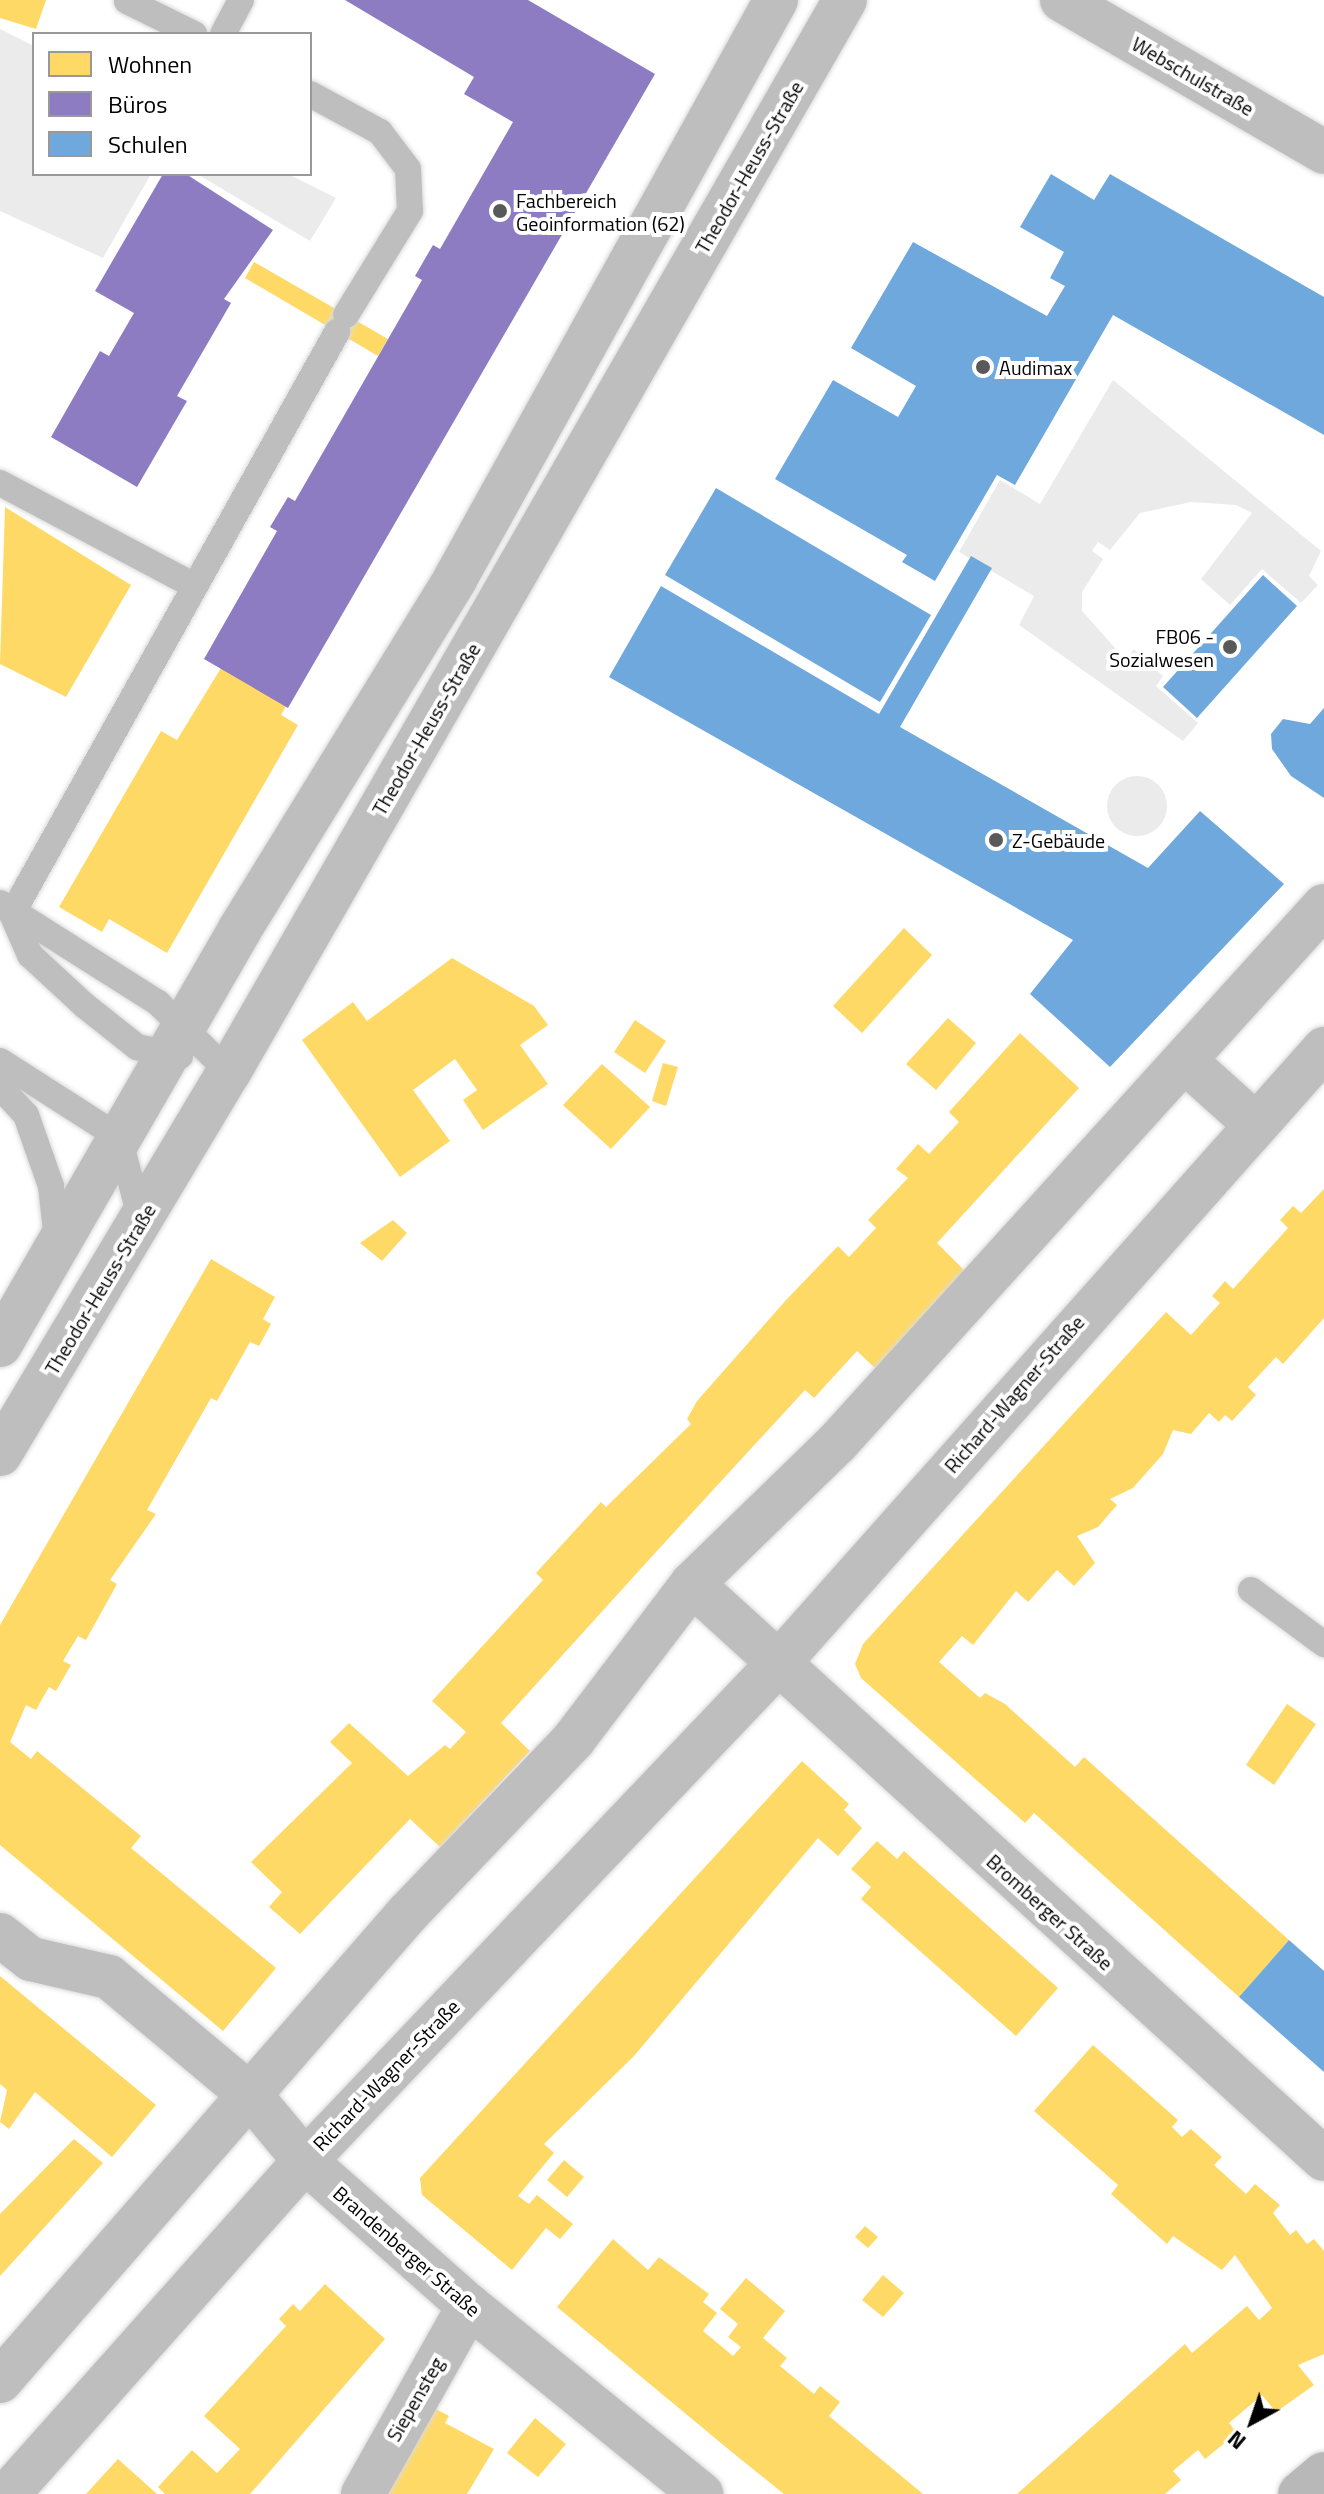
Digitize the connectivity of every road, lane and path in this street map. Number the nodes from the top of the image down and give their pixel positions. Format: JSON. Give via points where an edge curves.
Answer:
{"nodes":[{"id":1,"x":241,"y":0,"type":"edge"},
{"id":2,"x":776,"y":0,"type":"edge"},
{"id":3,"x":845,"y":0,"type":"edge"},
{"id":4,"x":1062,"y":0,"type":"edge"},
{"id":5,"x":127,"y":1,"type":"edge"},
{"id":6,"x":190,"y":32,"type":"edge"},
{"id":7,"x":224,"y":32,"type":"edge"},
{"id":8,"x":312,"y":95,"type":"edge"},
{"id":9,"x":1324,"y":152,"type":"edge"},
{"id":10,"x":0,"y":483,"type":"edge"},
{"id":11,"x":193,"y":585,"type":"junction"},
{"id":12,"x":1324,"y":906,"type":"edge"},
{"id":13,"x":6,"y":909,"type":"edge"},
{"id":14,"x":175,"y":1039,"type":"junction"},
{"id":15,"x":1324,"y":1049,"type":"edge"},
{"id":16,"x":0,"y":1061,"type":"edge"},
{"id":17,"x":1185,"y":1061,"type":"junction"},
{"id":18,"x":229,"y":1072,"type":"junction"},
{"id":19,"x":0,"y":1087,"type":"edge"},
{"id":20,"x":1255,"y":1124,"type":"junction"},
{"id":21,"x":119,"y":1137,"type":"junction"},
{"id":22,"x":141,"y":1220,"type":"junction"},
{"id":23,"x":58,"y":1242,"type":"junction"},
{"id":24,"x":0,"y":1345,"type":"edge"},
{"id":25,"x":0,"y":1454,"type":"edge"},
{"id":26,"x":692,"y":1584,"type":"junction"},
{"id":27,"x":1251,"y":1590,"type":"dead end"},
{"id":28,"x":1324,"y":1644,"type":"edge"},
{"id":29,"x":775,"y":1667,"type":"junction"},
{"id":30,"x":0,"y":1935,"type":"edge"},
{"id":31,"x":250,"y":2095,"type":"junction"},
{"id":32,"x":1324,"y":2159,"type":"edge"},
{"id":33,"x":305,"y":2161,"type":"junction"},
{"id":34,"x":469,"y":2306,"type":"junction"},
{"id":35,"x":0,"y":2381,"type":"edge"},
{"id":36,"x":1324,"y":2474,"type":"edge"},
{"id":37,"x":8,"y":2494,"type":"edge"},
{"id":38,"x":363,"y":2494,"type":"edge"},
{"id":39,"x":701,"y":2494,"type":"edge"},
{"id":40,"x":1300,"y":2494,"type":"edge"}],
"edges":[{"from":1,"to":7,"type":"lane"},
{"from":2,"to":14,"type":"street","via":[[455,579]]},
{"from":3,"to":18,"type":"street","name":"Theodor-Heuss-Straße"},
{"from":4,"to":9,"type":"street","name":"Webschulstraße"},
{"from":5,"to":6,"type":"lane"},
{"from":8,"to":11,"type":"lane","via":[[380,132],[408,169],[410,211]]},
{"from":10,"to":11,"type":"lane"},
{"from":11,"to":13,"type":"lane"},
{"from":12,"to":17,"type":"street"},
{"from":13,"to":14,"type":"lane"},
{"from":13,"to":14,"type":"lane","via":[[30,955],[137,1047]]},
{"from":14,"to":18,"type":"lane"},
{"from":14,"to":21,"type":"street"},
{"from":15,"to":20,"type":"street","name":"Richard-Wagner-Straße"},
{"from":16,"to":21,"type":"lane"},
{"from":17,"to":20,"type":"street"},
{"from":17,"to":26,"type":"street","via":[[837,1443]]},
{"from":18,"to":22,"type":"street","name":"Theodor-Heuss-Straße"},
{"from":19,"to":23,"type":"lane","via":[[26,1115],[51,1186]]},
{"from":20,"to":29,"type":"street","name":"Richard-Wagner-Straße"},
{"from":21,"to":22,"type":"lane"},
{"from":21,"to":23,"type":"street"},
{"from":22,"to":25,"type":"street","name":"Theodor-Heuss-Straße"},
{"from":23,"to":24,"type":"street"},
{"from":26,"to":29,"type":"street"},
{"from":26,"to":31,"type":"street","via":[[574,1739]]},
{"from":27,"to":28,"type":"lane"},
{"from":29,"to":32,"type":"street","name":"Bromberger Straße"},
{"from":29,"to":33,"type":"street","name":"Richard-Wagner-Straße"},
{"from":30,"to":31,"type":"street","name":"Brandenberger Straße","via":[[31,1959],[109,1977]]},
{"from":31,"to":33,"type":"street","name":"Brandenberger Straße"},
{"from":31,"to":35,"type":"street"},
{"from":33,"to":34,"type":"street","name":"Brandenberger Straße"},
{"from":33,"to":37,"type":"street","name":"Richard-Wagner-Straße"},
{"from":34,"to":38,"type":"street","name":"Siepensteg"},
{"from":34,"to":39,"type":"street","name":"Brandenberger Straße"},
{"from":36,"to":40,"type":"main road"}]}
